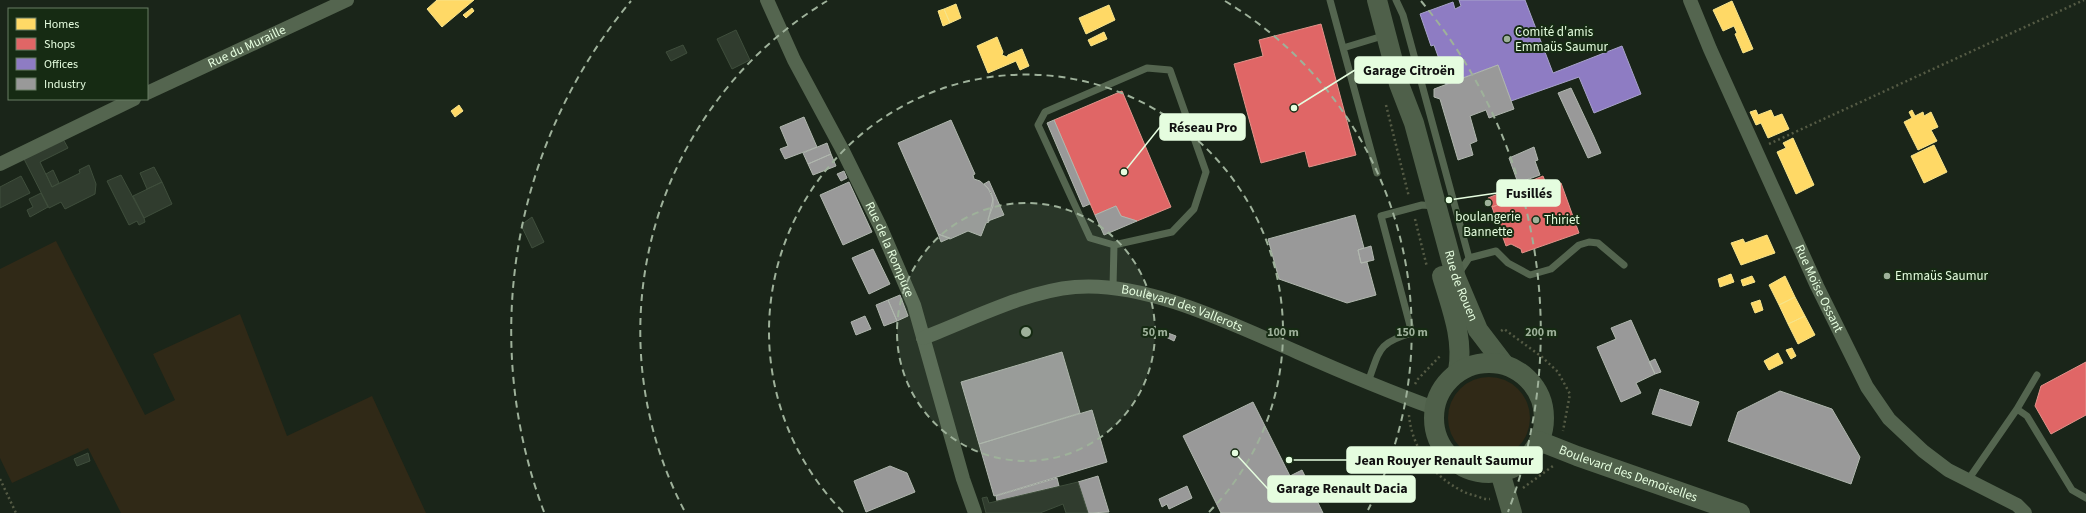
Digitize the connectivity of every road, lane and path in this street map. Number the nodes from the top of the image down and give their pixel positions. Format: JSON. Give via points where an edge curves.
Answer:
{"nodes":[{"id":1,"x":347,"y":0,"type":"edge"},
{"id":2,"x":767,"y":0,"type":"edge"},
{"id":3,"x":1330,"y":0,"type":"edge"},
{"id":4,"x":1377,"y":0,"type":"edge"},
{"id":5,"x":1396,"y":0,"type":"edge"},
{"id":6,"x":1690,"y":0,"type":"edge"},
{"id":7,"x":2084,"y":0,"type":"edge"},
{"id":8,"x":1386,"y":35,"type":"junction"},
{"id":9,"x":1343,"y":48,"type":"junction"},
{"id":10,"x":148,"y":93,"type":"edge"},
{"id":11,"x":132,"y":100,"type":"edge"},
{"id":12,"x":1384,"y":100,"type":"dead end"},
{"id":13,"x":1756,"y":150,"type":"junction"},
{"id":14,"x":0,"y":164,"type":"edge"},
{"id":15,"x":1376,"y":173,"type":"dead end"},
{"id":16,"x":1423,"y":206,"type":"junction"},
{"id":17,"x":1114,"y":245,"type":"junction"},
{"id":18,"x":1469,"y":258,"type":"junction"},
{"id":19,"x":1624,"y":265,"type":"dead end"},
{"id":20,"x":1428,"y":269,"type":"dead end"},
{"id":21,"x":1456,"y":278,"type":"junction"},
{"id":22,"x":1113,"y":287,"type":"junction"},
{"id":23,"x":1482,"y":337,"type":"junction"},
{"id":24,"x":923,"y":338,"type":"junction"},
{"id":25,"x":1460,"y":342,"type":"junction"},
{"id":26,"x":1504,"y":364,"type":"junction"},
{"id":27,"x":1458,"y":371,"type":"junction"},
{"id":28,"x":2037,"y":375,"type":"dead end"},
{"id":29,"x":1368,"y":382,"type":"junction"},
{"id":30,"x":1411,"y":399,"type":"junction"},
{"id":31,"x":1434,"y":408,"type":"junction"},
{"id":32,"x":2017,"y":409,"type":"junction"},
{"id":33,"x":1539,"y":441,"type":"junction"},
{"id":34,"x":1560,"y":449,"type":"junction"},
{"id":35,"x":1500,"y":472,"type":"junction"},
{"id":36,"x":0,"y":479,"type":"edge"},
{"id":37,"x":1968,"y":480,"type":"junction"},
{"id":38,"x":1507,"y":494,"type":"junction"},
{"id":39,"x":2086,"y":498,"type":"edge"},
{"id":40,"x":16,"y":513,"type":"edge"},
{"id":41,"x":975,"y":513,"type":"edge"},
{"id":42,"x":1512,"y":513,"type":"edge"},
{"id":43,"x":1740,"y":513,"type":"edge"},
{"id":44,"x":2025,"y":513,"type":"edge"}],
"edges":[{"from":1,"to":10,"type":"street","name":"Rue du Muraille"},
{"from":2,"to":24,"type":"street","name":"Rue de la Rompure","via":[[794,60],[880,226],[914,305]]},
{"from":3,"to":9,"type":"lane"},
{"from":4,"to":8,"type":"main road","name":"Rue de Rouen"},
{"from":5,"to":18,"type":"lane","via":[[1404,15]]},
{"from":6,"to":13,"type":"street","name":"Rue Moïse Ossant"},
{"from":7,"to":13,"type":"path"},
{"from":8,"to":9,"type":"lane"},
{"from":8,"to":16,"type":"main road","name":"Rue de Rouen","via":[[1399,84],[1401,126]]},
{"from":9,"to":15,"type":"lane"},
{"from":11,"to":14,"type":"street"},
{"from":12,"to":16,"type":"path"},
{"from":13,"to":37,"type":"street","name":"Rue Moïse Ossant","via":[[1817,286],[1867,387],[1888,419],[1902,433],[1948,470]]},
{"from":16,"to":20,"type":"path"},
{"from":16,"to":21,"type":"main road","name":"Rue de Rouen"},
{"from":16,"to":25,"type":"main road","name":"Rue de Rouen"},
{"from":16,"to":29,"type":"lane","via":[[1381,216],[1412,333],[1393,338],[1383,346]]},
{"from":17,"to":17,"type":"lane","via":[[1172,232],[1194,209],[1206,172],[1170,70],[1147,68],[1045,112],[1038,125],[1090,238]]},
{"from":17,"to":22,"type":"lane"},
{"from":18,"to":19,"type":"lane","via":[[1496,251],[1508,263],[1530,275],[1551,269],[1579,246],[1589,242],[1598,243]]},
{"from":18,"to":21,"type":"lane"},
{"from":21,"to":23,"type":"main road","name":"Rue de Rouen","via":[[1465,304]]},
{"from":22,"to":24,"type":"street","name":"Boulevard des Vallerots","via":[[1074,287],[1034,295]]},
{"from":22,"to":29,"type":"street","name":"Boulevard des Vallerots","via":[[1223,320]]},
{"from":23,"to":26,"type":"main road","name":"Rue de Rouen"},
{"from":23,"to":34,"type":"path","via":[[1504,329],[1558,372],[1570,394]]},
{"from":24,"to":41,"type":"street","name":"Rue de la Rompure"},
{"from":25,"to":27,"type":"main road","name":"Rue de Rouen","via":[[1461,357]]},
{"from":25,"to":30,"type":"path","via":[[1447,346],[1418,379]]},
{"from":26,"to":27,"type":"main road","via":[[1473,364]]},
{"from":26,"to":33,"type":"main road","via":[[1526,376],[1537,390],[1543,406],[1544,424]]},
{"from":27,"to":31,"type":"main road","via":[[1438,394]]},
{"from":28,"to":32,"type":"lane"},
{"from":29,"to":30,"type":"street","name":"Boulevard des Vallerots"},
{"from":30,"to":31,"type":"street","name":"Boulevard des Vallerots"},
{"from":30,"to":38,"type":"path","via":[[1409,416],[1412,433],[1423,456],[1438,476],[1460,490],[1488,500]]},
{"from":31,"to":35,"type":"main road","via":[[1433,423],[1444,452],[1469,470],[1484,473]]},
{"from":32,"to":37,"type":"lane"},
{"from":32,"to":39,"type":"lane","via":[[2027,416],[2072,490]]},
{"from":33,"to":34,"type":"main road","name":"Boulevard des Demoiselles"},
{"from":33,"to":35,"type":"main road","via":[[1530,455],[1516,466]]},
{"from":34,"to":38,"type":"path","via":[[1552,467],[1525,487]]},
{"from":34,"to":43,"type":"main road","name":"Boulevard des Demoiselles"},
{"from":35,"to":38,"type":"main road"},
{"from":36,"to":40,"type":"path"},
{"from":37,"to":44,"type":"street","name":"Rue Moïse Ossant","via":[[2017,505]]},
{"from":38,"to":42,"type":"main road"}]}
